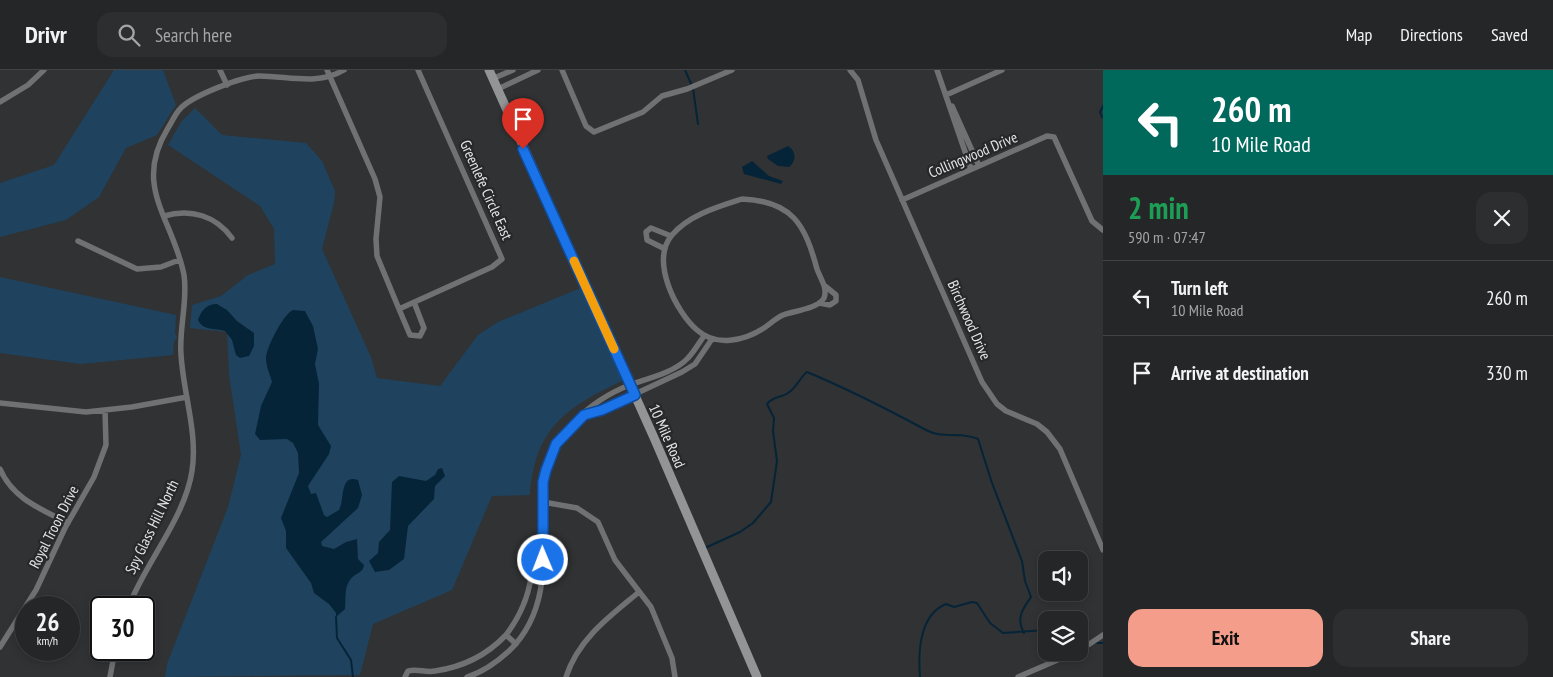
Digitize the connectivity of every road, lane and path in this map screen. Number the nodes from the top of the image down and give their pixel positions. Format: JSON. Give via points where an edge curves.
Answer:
{"nodes":[{"id":1,"x":44,"y":70,"type":"edge"},
{"id":2,"x":220,"y":70,"type":"edge"},
{"id":3,"x":344,"y":70,"type":"edge"},
{"id":4,"x":418,"y":70,"type":"edge"},
{"id":5,"x":513,"y":70,"type":"edge"},
{"id":6,"x":538,"y":70,"type":"edge"},
{"id":7,"x":562,"y":70,"type":"edge"},
{"id":8,"x":732,"y":70,"type":"edge"},
{"id":9,"x":850,"y":70,"type":"edge"},
{"id":10,"x":937,"y":70,"type":"edge"},
{"id":11,"x":1002,"y":70,"type":"edge"},
{"id":12,"x":328,"y":73,"type":"edge"},
{"id":13,"x":490,"y":74,"type":"edge"},
{"id":14,"x":227,"y":85,"type":"junction"},
{"id":15,"x":498,"y":89,"type":"junction"},
{"id":16,"x":946,"y":96,"type":"junction"},
{"id":17,"x":0,"y":102,"type":"edge"},
{"id":18,"x":980,"y":166,"type":"junction"},
{"id":19,"x":971,"y":169,"type":"junction"},
{"id":20,"x":902,"y":200,"type":"junction"},
{"id":21,"x":164,"y":216,"type":"junction"},
{"id":22,"x":1103,"y":230,"type":"edge"},
{"id":23,"x":671,"y":236,"type":"junction"},
{"id":24,"x":232,"y":238,"type":"dead end"},
{"id":25,"x":78,"y":241,"type":"dead end"},
{"id":26,"x":665,"y":249,"type":"junction"},
{"id":27,"x":179,"y":260,"type":"junction"},
{"id":28,"x":825,"y":286,"type":"junction"},
{"id":29,"x":414,"y":302,"type":"junction"},
{"id":30,"x":820,"y":303,"type":"junction"},
{"id":31,"x":399,"y":309,"type":"junction"},
{"id":32,"x":704,"y":336,"type":"junction"},
{"id":33,"x":712,"y":339,"type":"junction"},
{"id":34,"x":630,"y":385,"type":"junction"},
{"id":35,"x":635,"y":395,"type":"junction"},
{"id":36,"x":187,"y":397,"type":"junction"},
{"id":37,"x":0,"y":403,"type":"edge"},
{"id":38,"x":105,"y":410,"type":"junction"},
{"id":39,"x":584,"y":415,"type":"junction"},
{"id":40,"x":0,"y":469,"type":"edge"},
{"id":41,"x":543,"y":502,"type":"junction"},
{"id":42,"x":68,"y":523,"type":"junction"},
{"id":43,"x":543,"y":540,"type":"junction"},
{"id":44,"x":1103,"y":549,"type":"edge"},
{"id":45,"x":640,"y":592,"type":"junction"},
{"id":46,"x":133,"y":596,"type":"edge"},
{"id":47,"x":506,"y":635,"type":"junction"},
{"id":48,"x":1103,"y":635,"type":"edge"},
{"id":49,"x":516,"y":644,"type":"junction"},
{"id":50,"x":1088,"y":645,"type":"edge"},
{"id":51,"x":0,"y":647,"type":"edge"},
{"id":52,"x":113,"y":661,"type":"edge"},
{"id":53,"x":1056,"y":661,"type":"edge"},
{"id":54,"x":110,"y":677,"type":"edge"},
{"id":55,"x":405,"y":677,"type":"edge"},
{"id":56,"x":467,"y":677,"type":"edge"},
{"id":57,"x":566,"y":677,"type":"edge"},
{"id":58,"x":675,"y":677,"type":"edge"},
{"id":59,"x":756,"y":677,"type":"edge"},
{"id":60,"x":1018,"y":677,"type":"edge"}],
"edges":[{"from":1,"to":17,"type":"street","via":[[28,85]]},
{"from":2,"to":14,"type":"street"},
{"from":3,"to":12,"type":"street","name":"Spy Glass Hill North"},
{"from":4,"to":29,"type":"street","name":"Greenlefe Circle East","via":[[502,259],[492,267]]},
{"from":5,"to":13,"type":"street"},
{"from":6,"to":15,"type":"street"},
{"from":7,"to":8,"type":"street","via":[[586,126],[594,132],[643,112],[662,96],[687,90]]},
{"from":9,"to":20,"type":"street","name":"Birchwood Drive","via":[[858,80],[876,140]]},
{"from":10,"to":16,"type":"street"},
{"from":11,"to":16,"type":"street"},
{"from":12,"to":14,"type":"street","name":"Spy Glass Hill North","via":[[310,80],[257,76]]},
{"from":12,"to":31,"type":"street","via":[[378,188],[377,256]]},
{"from":13,"to":15,"type":"main road","name":"10 Mile Road"},
{"from":14,"to":21,"type":"street","name":"Spy Glass Hill North","via":[[211,90],[180,108],[156,149],[153,184]]},
{"from":15,"to":34,"type":"main road","name":"10 Mile Road"},
{"from":16,"to":18,"type":"street"},
{"from":16,"to":19,"type":"street"},
{"from":18,"to":19,"type":"street","name":"Collingwood Drive"},
{"from":18,"to":22,"type":"street","name":"Collingwood Drive","via":[[1047,136],[1054,137],[1092,221]]},
{"from":19,"to":20,"type":"street","name":"Collingwood Drive"},
{"from":20,"to":44,"type":"street","name":"Birchwood Drive","via":[[989,394],[1006,411],[1037,424],[1054,439]]},
{"from":21,"to":24,"type":"street","via":[[182,212],[199,214],[224,227]]},
{"from":21,"to":27,"type":"street","name":"Spy Glass Hill North"},
{"from":23,"to":26,"type":"street"},
{"from":23,"to":26,"type":"street","via":[[658,229],[651,228],[646,232],[647,240]]},
{"from":23,"to":28,"type":"street","via":[[692,218],[718,207],[742,200],[768,203],[794,218],[802,227]]},
{"from":25,"to":27,"type":"street","via":[[137,269],[161,267]]},
{"from":26,"to":32,"type":"street","via":[[666,281],[674,300],[690,324]]},
{"from":27,"to":36,"type":"street","name":"Spy Glass Hill North","via":[[184,277],[181,353]]},
{"from":28,"to":30,"type":"street"},
{"from":28,"to":30,"type":"street","via":[[836,295],[836,301],[830,305]]},
{"from":29,"to":31,"type":"street","name":"Greenlefe Circle East"},
{"from":29,"to":31,"type":"street","via":[[424,328],[420,336],[410,335]]},
{"from":30,"to":33,"type":"street","via":[[780,316],[748,338]]},
{"from":32,"to":33,"type":"street"},
{"from":32,"to":34,"type":"street","via":[[687,359]]},
{"from":33,"to":35,"type":"street","via":[[695,364]]},
{"from":34,"to":35,"type":"main road","name":"10 Mile Road"},
{"from":34,"to":39,"type":"street","via":[[598,400]]},
{"from":35,"to":39,"type":"street"},
{"from":35,"to":59,"type":"main road","name":"10 Mile Road"},
{"from":36,"to":38,"type":"street"},
{"from":36,"to":46,"type":"street","name":"Spy Glass Hill North","via":[[192,433],[192,471],[179,508]]},
{"from":37,"to":38,"type":"street","via":[[61,411]]},
{"from":38,"to":42,"type":"street","name":"Royal Troon Drive","via":[[103,456]]},
{"from":39,"to":41,"type":"street","via":[[562,436],[551,456],[543,482]]},
{"from":40,"to":42,"type":"street","via":[[16,493]]},
{"from":41,"to":43,"type":"street"},
{"from":41,"to":45,"type":"street","via":[[577,508],[592,516],[603,530],[615,560]]},
{"from":42,"to":51,"type":"street","name":"Royal Troon Drive","via":[[36,590]]},
{"from":43,"to":47,"type":"street","via":[[532,543],[527,598]]},
{"from":43,"to":49,"type":"street","via":[[543,575],[538,603]]},
{"from":45,"to":57,"type":"street","via":[[590,635],[577,652]]},
{"from":45,"to":58,"type":"street","via":[[651,607],[672,658]]},
{"from":47,"to":49,"type":"street"},
{"from":47,"to":55,"type":"street","via":[[495,647],[472,661],[433,672],[412,670]]},
{"from":48,"to":50,"type":"street"},
{"from":49,"to":56,"type":"street","via":[[492,665]]},
{"from":52,"to":54,"type":"street"},
{"from":53,"to":60,"type":"street"}]}
